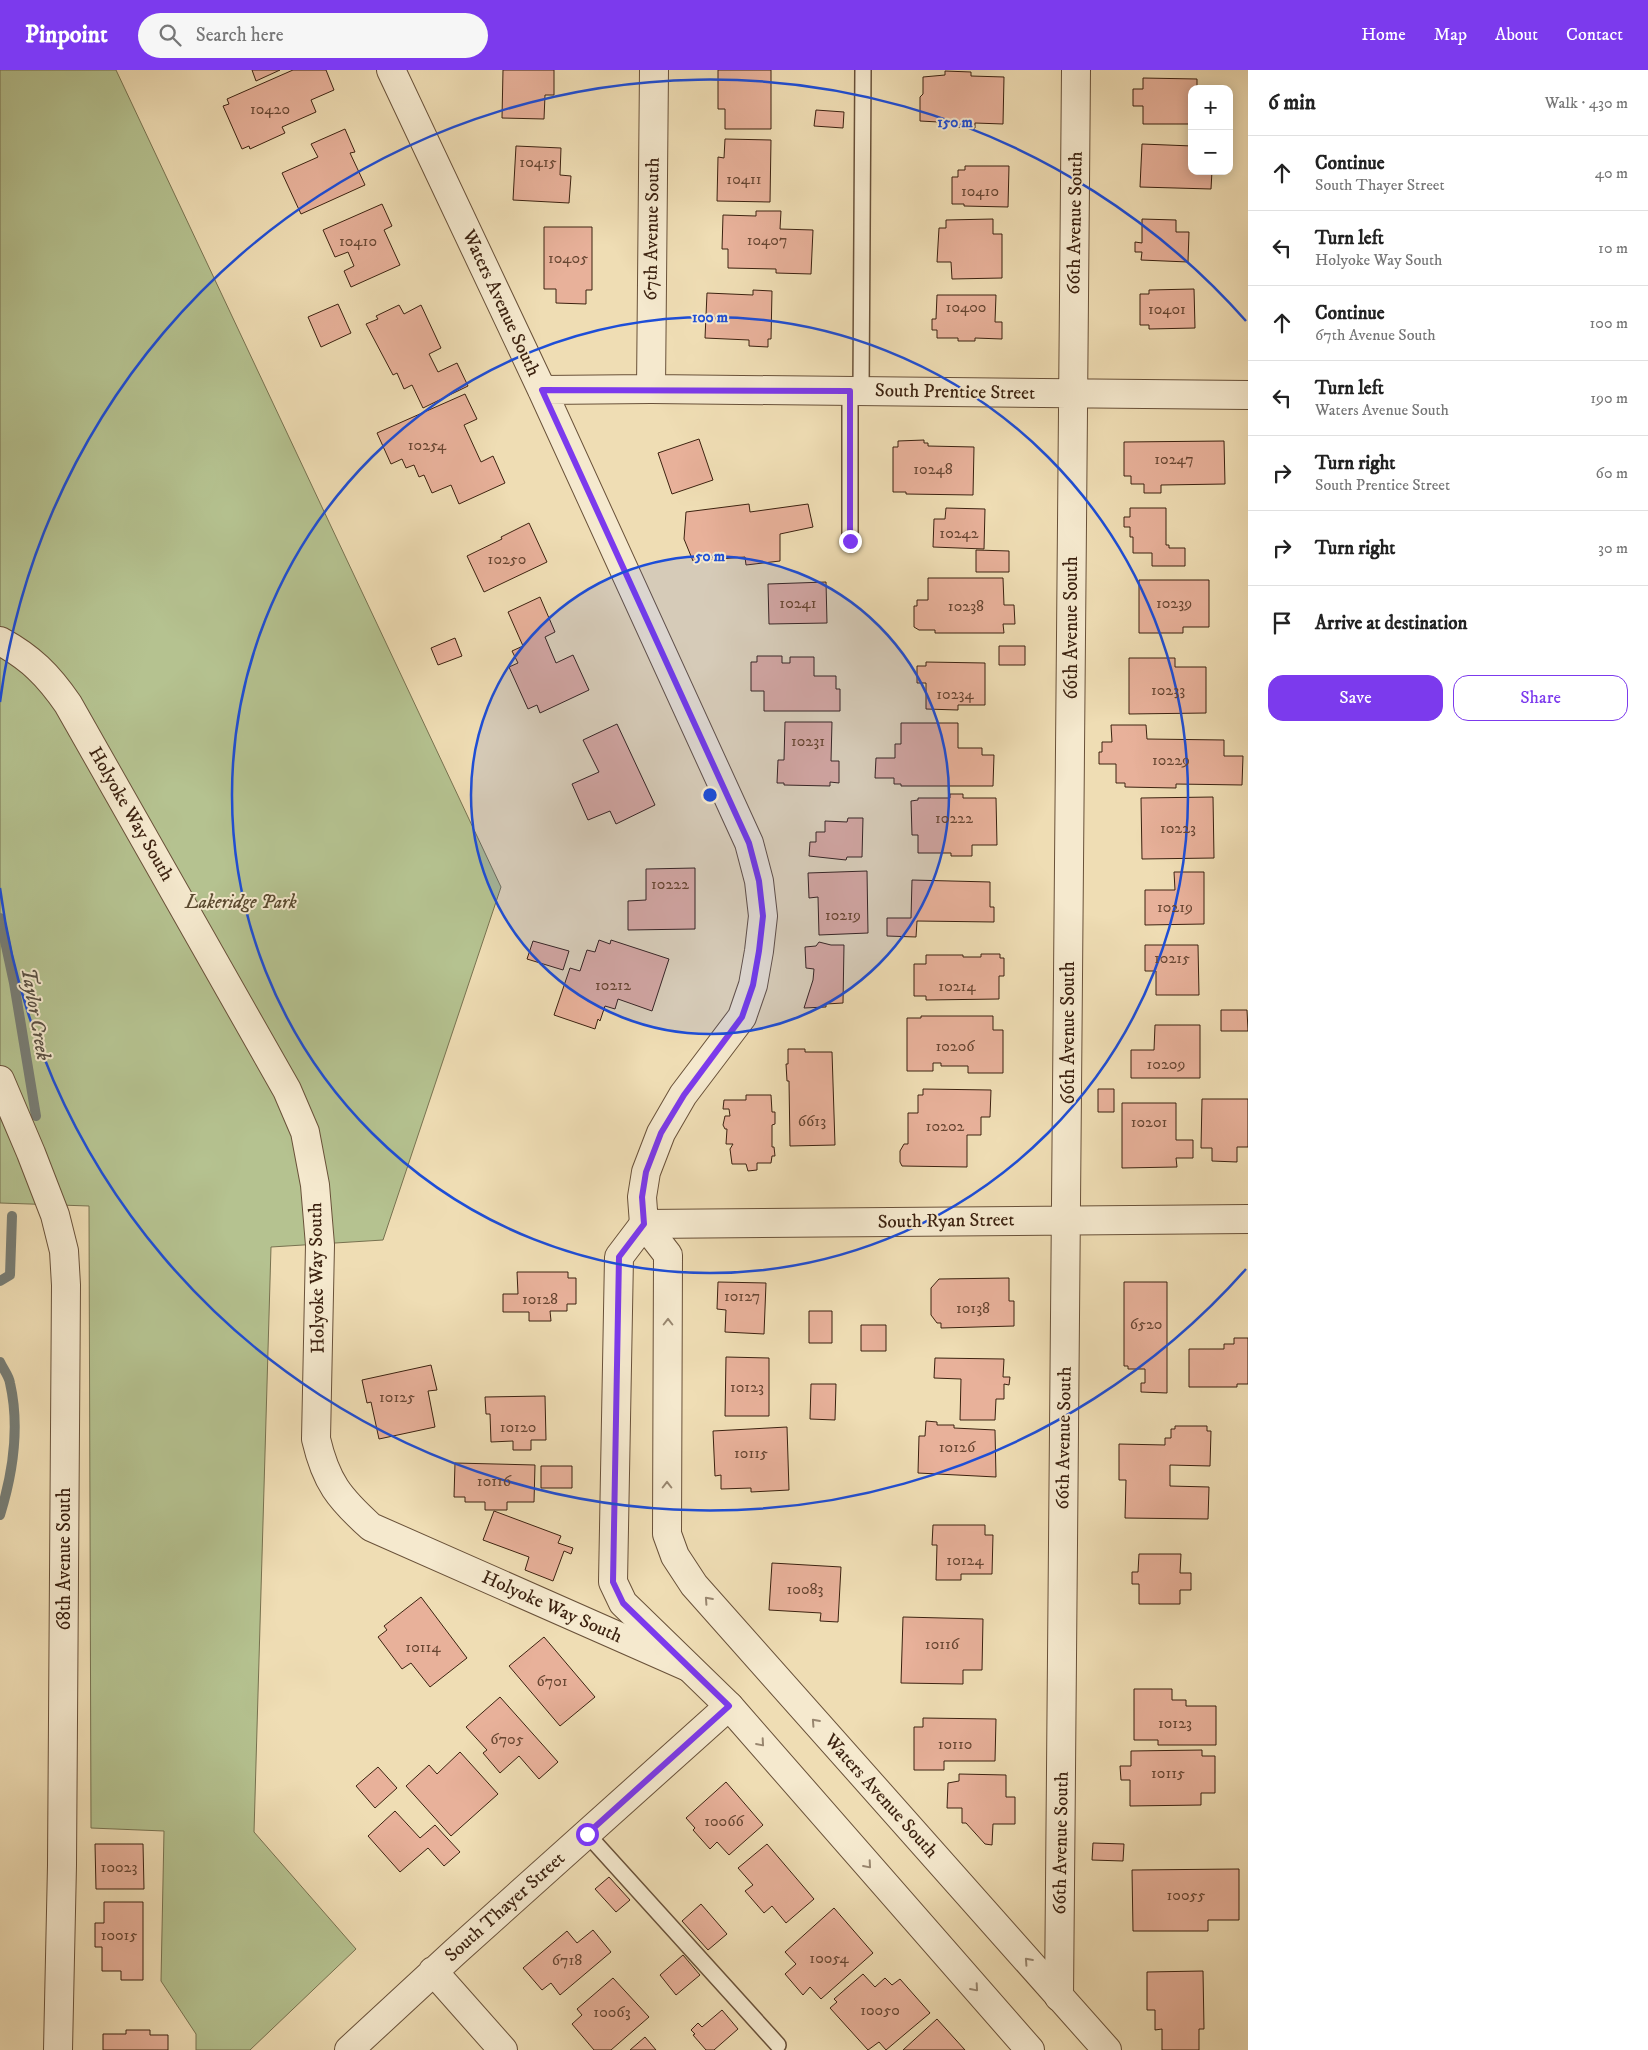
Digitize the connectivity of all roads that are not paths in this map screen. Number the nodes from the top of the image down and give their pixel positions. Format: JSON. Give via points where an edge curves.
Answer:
{"nodes":[{"id":1,"x":391,"y":70,"type":"edge"},
{"id":2,"x":654,"y":70,"type":"edge"},
{"id":3,"x":863,"y":70,"type":"edge"},
{"id":4,"x":1076,"y":70,"type":"edge"},
{"id":5,"x":651,"y":389,"type":"junction"},
{"id":6,"x":542,"y":390,"type":"junction"},
{"id":7,"x":856,"y":391,"type":"junction"},
{"id":8,"x":1073,"y":393,"type":"junction"},
{"id":9,"x":1248,"y":395,"type":"edge"},
{"id":10,"x":850,"y":541,"type":"dead end"},
{"id":11,"x":0,"y":641,"type":"edge"},
{"id":12,"x":0,"y":1080,"type":"edge"},
{"id":13,"x":1248,"y":1219,"type":"edge"},
{"id":14,"x":1066,"y":1220,"type":"junction"},
{"id":15,"x":644,"y":1224,"type":"junction"},
{"id":16,"x":691,"y":1668,"type":"junction"},
{"id":17,"x":729,"y":1706,"type":"junction"},
{"id":18,"x":587,"y":1834,"type":"junction"},
{"id":19,"x":433,"y":1971,"type":"junction"},
{"id":20,"x":1059,"y":1997,"type":"junction"},
{"id":21,"x":778,"y":2046,"type":"dead end"},
{"id":22,"x":58,"y":2050,"type":"edge"},
{"id":23,"x":348,"y":2050,"type":"edge"},
{"id":24,"x":503,"y":2050,"type":"edge"},
{"id":25,"x":1030,"y":2050,"type":"edge"},
{"id":26,"x":1107,"y":2050,"type":"edge"}],
"edges":[{"from":1,"to":6,"type":"street","name":"Waters Avenue South"},
{"from":2,"to":5,"type":"street","name":"67th Avenue South"},
{"from":3,"to":7,"type":"lane"},
{"from":4,"to":8,"type":"street","name":"66th Avenue South"},
{"from":5,"to":6,"type":"street","name":"South Prentice Street"},
{"from":5,"to":7,"type":"street","name":"South Prentice Street"},
{"from":6,"to":15,"type":"street","name":"Waters Avenue South","via":[[749,843],[761,899],[763,916],[759,951],[753,985],[742,1017],[684,1095],[661,1133],[646,1172],[642,1197]]},
{"from":7,"to":8,"type":"street","name":"South Prentice Street"},
{"from":7,"to":10,"type":"lane"},
{"from":8,"to":9,"type":"street","name":"South Prentice Street"},
{"from":8,"to":14,"type":"street","name":"66th Avenue South"},
{"from":11,"to":16,"type":"street","name":"Holyoke Way South","via":[[28,657],[50,678],[68,704],[287,1090],[305,1132],[315,1185],[320,1245],[316,1439],[334,1490],[371,1527]]},
{"from":12,"to":22,"type":"street","name":"68th Avenue South","via":[[55,1216],[64,1250]]},
{"from":13,"to":14,"type":"street","name":"South Ryan Street"},
{"from":14,"to":15,"type":"street","name":"South Ryan Street"},
{"from":14,"to":20,"type":"street","name":"66th Avenue South"},
{"from":15,"to":16,"type":"street","via":[[619,1257],[613,1582],[623,1603]]},
{"from":20,"to":15,"type":"street","name":"Waters Avenue South","one_way":true,"via":[[694,1585],[675,1556],[667,1534],[668,1255]]},
{"from":16,"to":17,"type":"street","name":"Holyoke Way South"},
{"from":17,"to":18,"type":"street","name":"South Thayer Street"},
{"from":17,"to":25,"type":"street","one_way":true},
{"from":18,"to":19,"type":"street","name":"South Thayer Street"},
{"from":18,"to":21,"type":"lane"},
{"from":19,"to":23,"type":"street","name":"South Thayer Street"},
{"from":19,"to":24,"type":"street"},
{"from":20,"to":26,"type":"street","name":"Waters Avenue South"}]}
